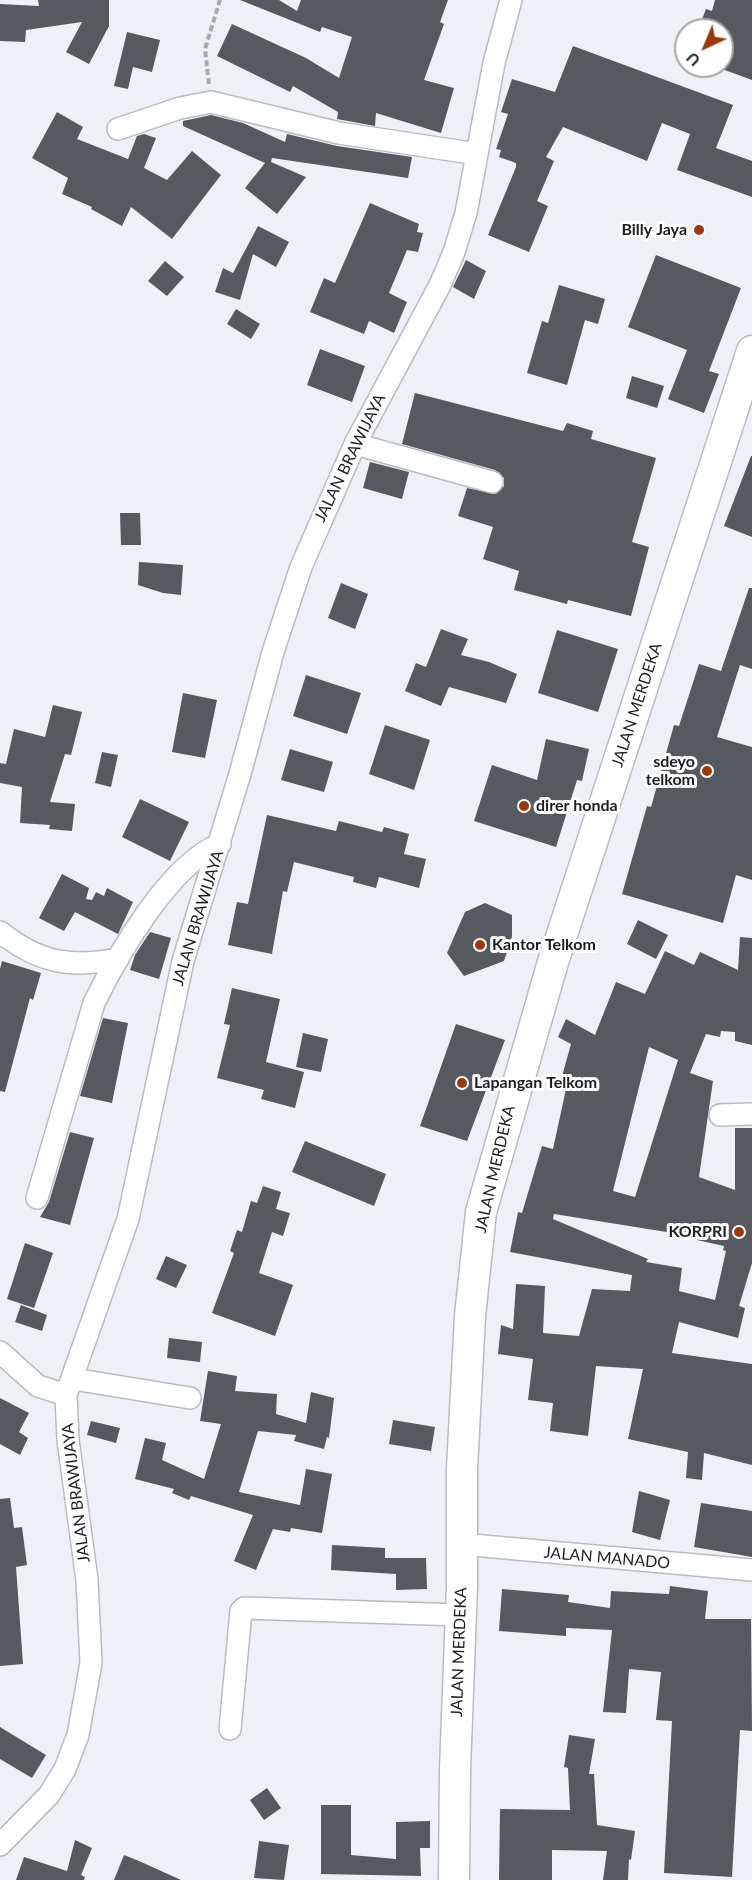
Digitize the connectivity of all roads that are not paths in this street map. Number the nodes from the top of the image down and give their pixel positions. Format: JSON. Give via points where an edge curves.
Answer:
{"nodes":[{"id":1,"x":511,"y":0,"type":"edge"},
{"id":2,"x":118,"y":129,"type":"dead end"},
{"id":3,"x":477,"y":154,"type":"junction"},
{"id":4,"x":752,"y":351,"type":"edge"},
{"id":5,"x":355,"y":444,"type":"junction"},
{"id":6,"x":492,"y":482,"type":"dead end"},
{"id":7,"x":220,"y":844,"type":"junction"},
{"id":8,"x":0,"y":932,"type":"edge"},
{"id":9,"x":118,"y":958,"type":"junction"},
{"id":10,"x":752,"y":1114,"type":"edge"},
{"id":11,"x":720,"y":1115,"type":"dead end"},
{"id":12,"x":37,"y":1198,"type":"dead end"},
{"id":13,"x":0,"y":1352,"type":"edge"},
{"id":14,"x":70,"y":1387,"type":"junction"},
{"id":15,"x":190,"y":1398,"type":"dead end"},
{"id":16,"x":461,"y":1544,"type":"junction"},
{"id":17,"x":752,"y":1569,"type":"edge"},
{"id":18,"x":460,"y":1616,"type":"junction"},
{"id":19,"x":230,"y":1729,"type":"dead end"},
{"id":20,"x":0,"y":1845,"type":"edge"},
{"id":21,"x":454,"y":1880,"type":"edge"}],
"edges":[{"from":1,"to":3,"type":"street","name":"JALAN BRAWIJAYA","via":[[494,63]]},
{"from":2,"to":3,"type":"street","via":[[211,102],[339,133]]},
{"from":3,"to":5,"type":"street","name":"JALAN BRAWIJAYA","via":[[454,252]]},
{"from":4,"to":16,"type":"highway","name":"JALAN MERDEKA","via":[[553,962],[481,1212],[470,1316]]},
{"from":5,"to":6,"type":"street"},
{"from":5,"to":7,"type":"street","name":"JALAN BRAWIJAYA","via":[[285,610]]},
{"from":7,"to":9,"type":"street","via":[[194,859],[174,880]]},
{"from":7,"to":14,"type":"street","name":"JALAN BRAWIJAYA","via":[[183,961],[128,1219]]},
{"from":8,"to":9,"type":"street","via":[[16,945],[50,960],[84,965]]},
{"from":9,"to":12,"type":"street","via":[[94,1003]]},
{"from":10,"to":11,"type":"street"},
{"from":13,"to":14,"type":"street","via":[[38,1386]]},
{"from":14,"to":15,"type":"street"},
{"from":14,"to":20,"type":"street","name":"JALAN BRAWIJAYA","via":[[68,1440],[87,1580],[91,1663],[78,1735],[65,1769],[49,1795]]},
{"from":16,"to":17,"type":"street","name":"JALAN MANADO"},
{"from":16,"to":18,"type":"highway","name":"JALAN MERDEKA"},
{"from":18,"to":19,"type":"street","via":[[244,1608]]},
{"from":18,"to":21,"type":"highway","name":"JALAN MERDEKA"}]}
